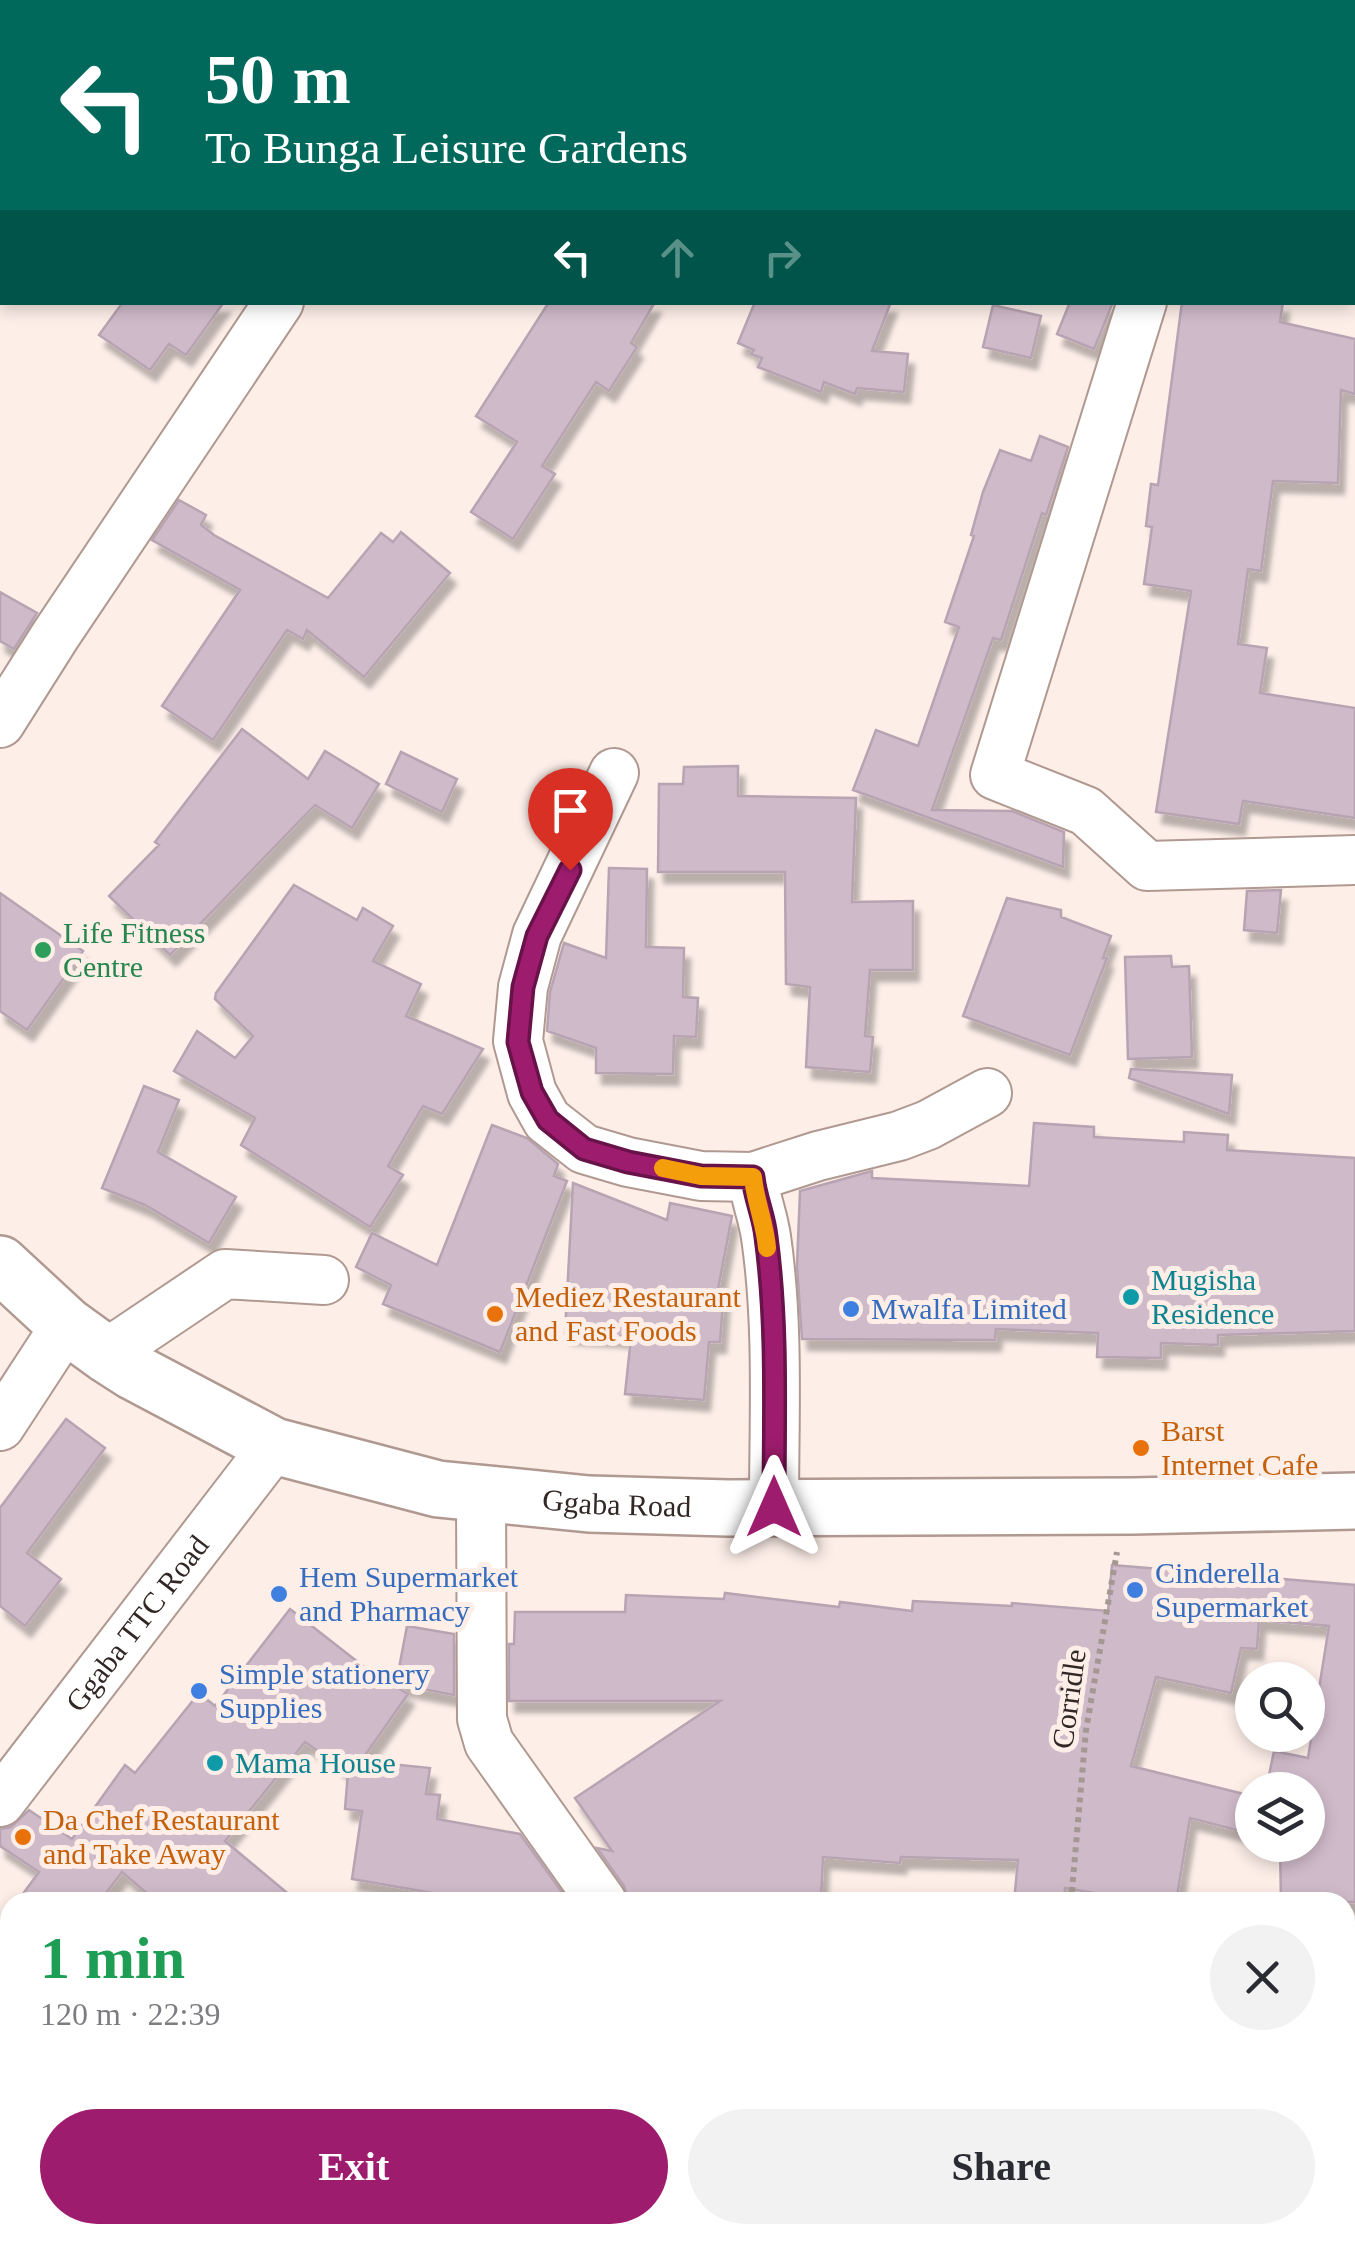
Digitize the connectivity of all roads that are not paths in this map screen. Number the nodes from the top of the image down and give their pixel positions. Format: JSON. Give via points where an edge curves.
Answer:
{"nodes":[{"id":1,"x":277,"y":305,"type":"edge"},
{"id":2,"x":1141,"y":305,"type":"edge"},
{"id":3,"x":0,"y":723,"type":"edge"},
{"id":4,"x":614,"y":774,"type":"dead end"},
{"id":5,"x":1355,"y":860,"type":"edge"},
{"id":6,"x":987,"y":1093,"type":"dead end"},
{"id":7,"x":753,"y":1177,"type":"junction"},
{"id":8,"x":0,"y":1264,"type":"edge"},
{"id":9,"x":324,"y":1280,"type":"dead end"},
{"id":10,"x":86,"y":1339,"type":"junction"},
{"id":11,"x":0,"y":1426,"type":"edge"},
{"id":12,"x":274,"y":1446,"type":"junction"},
{"id":13,"x":481,"y":1495,"type":"junction"},
{"id":14,"x":1355,"y":1500,"type":"edge"},
{"id":15,"x":774,"y":1507,"type":"junction"},
{"id":16,"x":0,"y":1802,"type":"edge"},
{"id":17,"x":595,"y":1892,"type":"edge"}],
"edges":[{"from":1,"to":3,"type":"street"},
{"from":2,"to":5,"type":"street","via":[[995,775],[1086,811],[1148,866]]},
{"from":4,"to":7,"type":"street","via":[[537,936],[523,987],[518,1042],[532,1092],[548,1120],[584,1149],[701,1176]]},
{"from":6,"to":7,"type":"street","via":[[899,1136]]},
{"from":7,"to":15,"type":"street","via":[[766,1232],[773,1316]]},
{"from":8,"to":10,"type":"main road","name":"Ggaba Road"},
{"from":9,"to":10,"type":"street","via":[[226,1274]]},
{"from":10,"to":11,"type":"street"},
{"from":10,"to":12,"type":"main road","name":"Ggaba Road"},
{"from":12,"to":13,"type":"main road","name":"Ggaba Road"},
{"from":12,"to":16,"type":"street","name":"Ggaba TTC Road"},
{"from":13,"to":15,"type":"main road","name":"Ggaba Road"},
{"from":13,"to":17,"type":"street","via":[[482,1719],[489,1743]]},
{"from":14,"to":15,"type":"main road","name":"Ggaba Road"}]}
